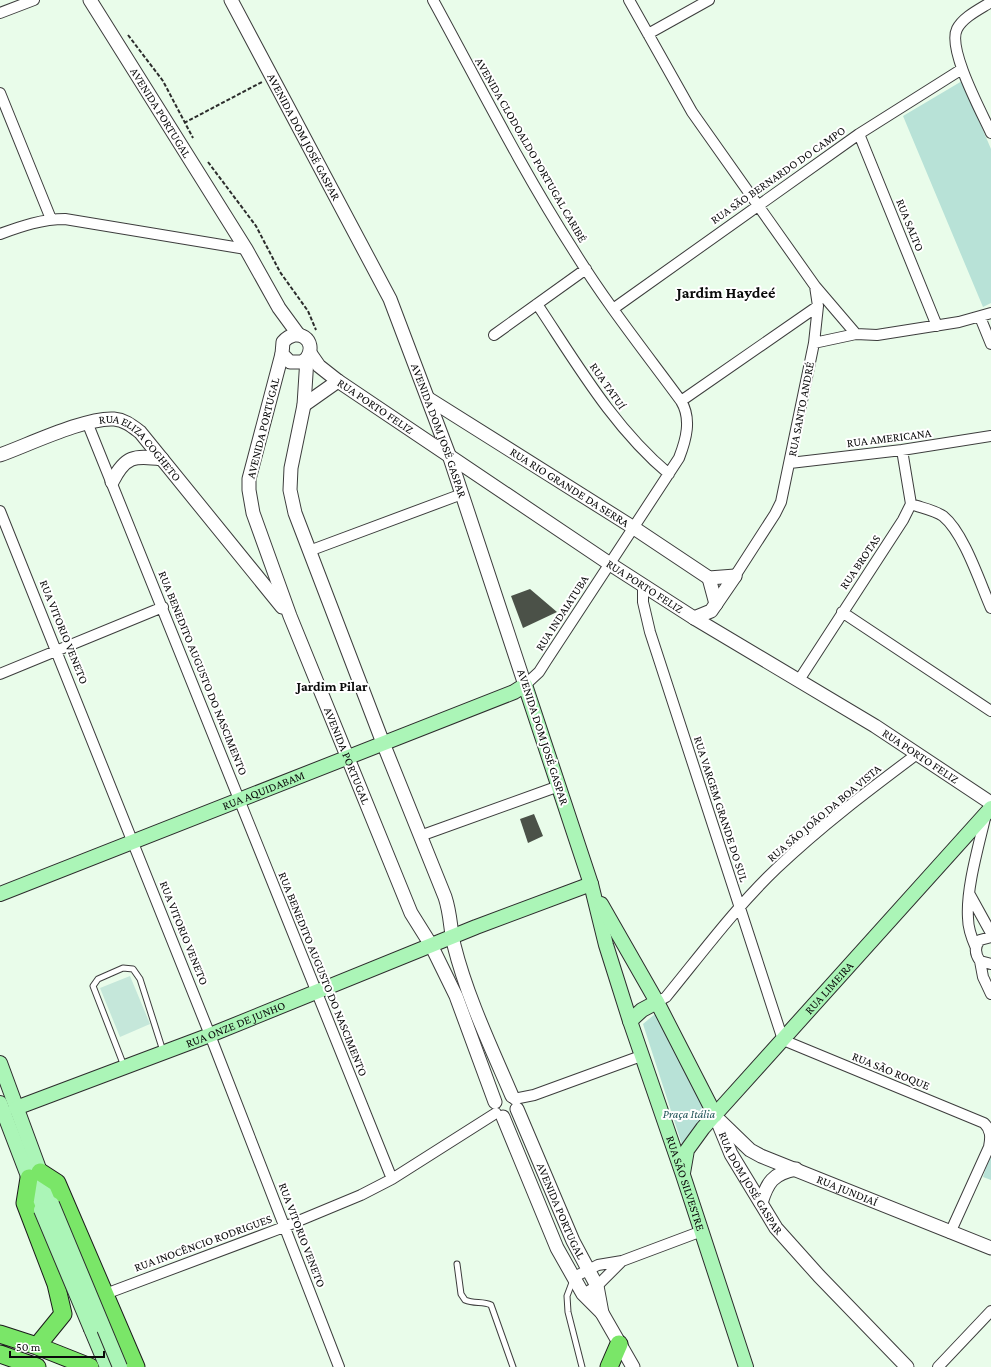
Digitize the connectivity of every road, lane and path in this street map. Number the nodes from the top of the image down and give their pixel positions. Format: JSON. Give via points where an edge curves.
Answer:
{"nodes":[{"id":1,"x":34,"y":0,"type":"edge"},
{"id":2,"x":90,"y":0,"type":"edge"},
{"id":3,"x":231,"y":0,"type":"edge"},
{"id":4,"x":433,"y":0,"type":"edge"},
{"id":5,"x":629,"y":0,"type":"edge"},
{"id":6,"x":709,"y":0,"type":"edge"},
{"id":7,"x":991,"y":2,"type":"edge"},
{"id":8,"x":0,"y":13,"type":"edge"},
{"id":9,"x":127,"y":34,"type":"dead end"},
{"id":10,"x":648,"y":34,"type":"junction"},
{"id":11,"x":962,"y":69,"type":"junction"},
{"id":12,"x":272,"y":77,"type":"junction"},
{"id":13,"x":0,"y":93,"type":"edge"},
{"id":14,"x":184,"y":123,"type":"junction"},
{"id":15,"x":991,"y":133,"type":"edge"},
{"id":16,"x":859,"y":134,"type":"junction"},
{"id":17,"x":194,"y":140,"type":"dead end"},
{"id":18,"x":204,"y":157,"type":"dead end"},
{"id":19,"x":757,"y":206,"type":"junction"},
{"id":20,"x":50,"y":219,"type":"junction"},
{"id":21,"x":0,"y":234,"type":"edge"},
{"id":22,"x":246,"y":249,"type":"junction"},
{"id":23,"x":586,"y":269,"type":"junction"},
{"id":24,"x":815,"y":286,"type":"junction"},
{"id":25,"x":537,"y":304,"type":"junction"},
{"id":26,"x":818,"y":306,"type":"junction"},
{"id":27,"x":279,"y":308,"type":"junction"},
{"id":28,"x":613,"y":309,"type":"junction"},
{"id":29,"x":991,"y":313,"type":"edge"},
{"id":30,"x":980,"y":318,"type":"junction"},
{"id":31,"x":937,"y":326,"type":"junction"},
{"id":32,"x":298,"y":334,"type":"junction"},
{"id":33,"x":494,"y":334,"type":"dead end"},
{"id":34,"x":856,"y":334,"type":"junction"},
{"id":35,"x":319,"y":336,"type":"dead end"},
{"id":36,"x":814,"y":343,"type":"junction"},
{"id":37,"x":991,"y":344,"type":"edge"},
{"id":38,"x":282,"y":348,"type":"junction"},
{"id":39,"x":308,"y":355,"type":"junction"},
{"id":40,"x":338,"y":381,"type":"junction"},
{"id":41,"x":429,"y":398,"type":"junction"},
{"id":42,"x":681,"y":401,"type":"junction"},
{"id":43,"x":304,"y":405,"type":"junction"},
{"id":44,"x":87,"y":422,"type":"junction"},
{"id":45,"x":991,"y":436,"type":"edge"},
{"id":46,"x":902,"y":450,"type":"junction"},
{"id":47,"x":0,"y":455,"type":"edge"},
{"id":48,"x":449,"y":455,"type":"junction"},
{"id":49,"x":162,"y":459,"type":"junction"},
{"id":50,"x":790,"y":463,"type":"junction"},
{"id":51,"x":669,"y":474,"type":"junction"},
{"id":52,"x":112,"y":482,"type":"junction"},
{"id":53,"x":462,"y":494,"type":"junction"},
{"id":54,"x":911,"y":504,"type":"junction"},
{"id":55,"x":0,"y":511,"type":"edge"},
{"id":56,"x":634,"y":528,"type":"junction"},
{"id":57,"x":309,"y":551,"type":"junction"},
{"id":58,"x":270,"y":560,"type":"junction"},
{"id":59,"x":246,"y":561,"type":"junction"},
{"id":60,"x":610,"y":564,"type":"junction"},
{"id":61,"x":735,"y":576,"type":"junction"},
{"id":62,"x":709,"y":578,"type":"junction"},
{"id":63,"x":643,"y":585,"type":"junction"},
{"id":64,"x":163,"y":607,"type":"junction"},
{"id":65,"x":713,"y":608,"type":"junction"},
{"id":66,"x":991,"y":608,"type":"edge"},
{"id":67,"x":842,"y":612,"type":"junction"},
{"id":68,"x":290,"y":616,"type":"junction"},
{"id":69,"x":694,"y":618,"type":"junction"},
{"id":70,"x":720,"y":634,"type":"junction"},
{"id":71,"x":57,"y":651,"type":"junction"},
{"id":72,"x":0,"y":674,"type":"edge"},
{"id":73,"x":799,"y":680,"type":"junction"},
{"id":74,"x":525,"y":685,"type":"junction"},
{"id":75,"x":991,"y":711,"type":"edge"},
{"id":76,"x":383,"y":743,"type":"junction"},
{"id":77,"x":917,"y":754,"type":"junction"},
{"id":78,"x":346,"y":757,"type":"junction"},
{"id":79,"x":559,"y":786,"type":"junction"},
{"id":80,"x":240,"y":800,"type":"junction"},
{"id":81,"x":990,"y":808,"type":"edge"},
{"id":82,"x":420,"y":836,"type":"junction"},
{"id":83,"x":134,"y":843,"type":"junction"},
{"id":84,"x":591,"y":884,"type":"junction"},
{"id":85,"x":0,"y":894,"type":"edge"},
{"id":86,"x":970,"y":895,"type":"junction"},
{"id":87,"x":740,"y":906,"type":"junction"},
{"id":88,"x":991,"y":933,"type":"edge"},
{"id":89,"x":452,"y":936,"type":"junction"},
{"id":90,"x":991,"y":937,"type":"edge"},
{"id":91,"x":431,"y":945,"type":"junction"},
{"id":92,"x":976,"y":948,"type":"junction"},
{"id":93,"x":980,"y":961,"type":"junction"},
{"id":94,"x":991,"y":964,"type":"edge"},
{"id":95,"x":315,"y":993,"type":"junction"},
{"id":96,"x":991,"y":994,"type":"edge"},
{"id":97,"x":657,"y":1002,"type":"junction"},
{"id":98,"x":630,"y":1021,"type":"junction"},
{"id":99,"x":210,"y":1034,"type":"junction"},
{"id":100,"x":783,"y":1040,"type":"junction"},
{"id":101,"x":164,"y":1052,"type":"junction"},
{"id":102,"x":641,"y":1056,"type":"junction"},
{"id":103,"x":0,"y":1063,"type":"edge"},
{"id":104,"x":125,"y":1067,"type":"junction"},
{"id":105,"x":515,"y":1102,"type":"junction"},
{"id":106,"x":5,"y":1109,"type":"edge"},
{"id":107,"x":498,"y":1111,"type":"junction"},
{"id":108,"x":715,"y":1115,"type":"junction"},
{"id":109,"x":672,"y":1144,"type":"junction"},
{"id":110,"x":687,"y":1150,"type":"junction"},
{"id":111,"x":796,"y":1169,"type":"junction"},
{"id":112,"x":35,"y":1175,"type":"junction"},
{"id":113,"x":683,"y":1175,"type":"junction"},
{"id":114,"x":392,"y":1179,"type":"junction"},
{"id":115,"x":760,"y":1203,"type":"junction"},
{"id":116,"x":47,"y":1207,"type":"junction"},
{"id":117,"x":284,"y":1227,"type":"junction"},
{"id":118,"x":702,"y":1231,"type":"junction"},
{"id":119,"x":950,"y":1233,"type":"junction"},
{"id":120,"x":991,"y":1248,"type":"edge"},
{"id":121,"x":622,"y":1261,"type":"junction"},
{"id":122,"x":457,"y":1264,"type":"dead end"},
{"id":123,"x":588,"y":1270,"type":"junction"},
{"id":124,"x":574,"y":1277,"type":"junction"},
{"id":125,"x":597,"y":1286,"type":"junction"},
{"id":126,"x":106,"y":1294,"type":"junction"},
{"id":127,"x":583,"y":1294,"type":"junction"},
{"id":128,"x":991,"y":1310,"type":"edge"},
{"id":129,"x":602,"y":1313,"type":"junction"},
{"id":130,"x":63,"y":1314,"type":"junction"},
{"id":131,"x":91,"y":1329,"type":"junction"},
{"id":132,"x":0,"y":1334,"type":"edge"},
{"id":133,"x":619,"y":1344,"type":"junction"},
{"id":134,"x":37,"y":1346,"type":"junction"},
{"id":135,"x":0,"y":1354,"type":"edge"},
{"id":136,"x":37,"y":1367,"type":"edge"},
{"id":137,"x":90,"y":1367,"type":"edge"},
{"id":138,"x":99,"y":1367,"type":"edge"},
{"id":139,"x":107,"y":1367,"type":"edge"},
{"id":140,"x":120,"y":1367,"type":"edge"},
{"id":141,"x":136,"y":1367,"type":"edge"},
{"id":142,"x":339,"y":1367,"type":"edge"},
{"id":143,"x":513,"y":1367,"type":"edge"},
{"id":144,"x":582,"y":1367,"type":"edge"},
{"id":145,"x":609,"y":1367,"type":"edge"},
{"id":146,"x":633,"y":1367,"type":"edge"},
{"id":147,"x":746,"y":1367,"type":"edge"},
{"id":148,"x":907,"y":1367,"type":"edge"},
{"id":149,"x":938,"y":1367,"type":"edge"}],
"edges":[{"from":1,"to":8,"type":"street"},
{"from":2,"to":22,"type":"street","name":"AVENIDA PORTUGAL"},
{"from":3,"to":12,"type":"street","name":"AVENIDA DOM JOSÉ GASPAR"},
{"from":4,"to":23,"type":"street","name":"AVENIDA CLODOALDO PORTUGAL CARIBÉ","via":[[551,214]]},
{"from":5,"to":10,"type":"street","name":"RUA SANTO ANDRÉ"},
{"from":6,"to":10,"type":"street"},
{"from":7,"to":11,"type":"street","via":[[958,27],[955,42]]},
{"from":9,"to":14,"type":"path","via":[[163,81]]},
{"from":10,"to":19,"type":"street","name":"RUA SANTO ANDRÉ","via":[[692,112]]},
{"from":11,"to":15,"type":"street"},
{"from":11,"to":16,"type":"street","name":"RUA SÃO BERNARDO DO CAMPO"},
{"from":12,"to":14,"type":"path"},
{"from":12,"to":41,"type":"street","name":"AVENIDA DOM JOSÉ GASPAR","via":[[383,285]]},
{"from":13,"to":20,"type":"street"},
{"from":14,"to":17,"type":"path"},
{"from":16,"to":19,"type":"street","name":"RUA SÃO BERNARDO DO CAMPO"},
{"from":16,"to":31,"type":"street","name":"RUA SALTO"},
{"from":18,"to":35,"type":"path","via":[[256,226],[280,272],[308,311]]},
{"from":19,"to":24,"type":"street","name":"RUA SANTO ANDRÉ"},
{"from":19,"to":28,"type":"street","name":"RUA SÃO BERNARDO DO CAMPO"},
{"from":20,"to":21,"type":"street"},
{"from":20,"to":22,"type":"street","via":[[65,219]]},
{"from":22,"to":27,"type":"street","name":"AVENIDA PORTUGAL"},
{"from":23,"to":25,"type":"street"},
{"from":23,"to":28,"type":"street","name":"AVENIDA CLODOALDO PORTUGAL CARIBÉ"},
{"from":24,"to":26,"type":"street","name":"RUA SANTO ANDRÉ"},
{"from":24,"to":34,"type":"street"},
{"from":25,"to":33,"type":"street"},
{"from":25,"to":51,"type":"street","name":"RUA TATUÍ","via":[[622,428]]},
{"from":26,"to":36,"type":"street","name":"RUA SANTO ANDRÉ"},
{"from":26,"to":42,"type":"street"},
{"from":27,"to":32,"type":"street","name":"AVENIDA PORTUGAL"},
{"from":27,"to":38,"type":"street","name":"AVENIDA PORTUGAL"},
{"from":28,"to":42,"type":"street","name":"RUA INDAIATUBA"},
{"from":29,"to":30,"type":"street"},
{"from":30,"to":31,"type":"street"},
{"from":30,"to":37,"type":"street"},
{"from":31,"to":34,"type":"street","via":[[877,335]]},
{"from":32,"to":38,"type":"street","via":[[292,334]]},
{"from":32,"to":39,"type":"street","via":[[308,341]]},
{"from":34,"to":36,"type":"street"},
{"from":36,"to":50,"type":"street","name":"RUA SANTO ANDRÉ"},
{"from":38,"to":39,"type":"street","via":[[290,362],[296,363]]},
{"from":38,"to":58,"type":"street","name":"AVENIDA PORTUGAL","via":[[249,479],[253,513]]},
{"from":39,"to":40,"type":"street","name":"RUA PORTO FELIZ"},
{"from":39,"to":43,"type":"street","name":"AVENIDA PORTUGAL"},
{"from":40,"to":43,"type":"street"},
{"from":40,"to":48,"type":"street","name":"RUA PORTO FELIZ"},
{"from":41,"to":48,"type":"street","name":"AVENIDA DOM JOSÉ GASPAR"},
{"from":41,"to":56,"type":"street","name":"RUA RIO GRANDE DA SERRA"},
{"from":42,"to":51,"type":"street","name":"RUA INDAIATUBA","via":[[685,407],[687,430],[679,458]]},
{"from":43,"to":57,"type":"street","name":"AVENIDA PORTUGAL","via":[[291,468],[290,490],[295,513]]},
{"from":44,"to":47,"type":"street","name":"RUA ELIZA COGHETO"},
{"from":44,"to":49,"type":"street","name":"RUA ELIZA COGHETO","via":[[113,419],[128,422],[140,432]]},
{"from":44,"to":52,"type":"street","name":"RUA BENEDITO AUGUSTO DO NASCIMENTO"},
{"from":45,"to":46,"type":"street","name":"RUA AMERICANA"},
{"from":46,"to":50,"type":"street","name":"RUA AMERICANA"},
{"from":46,"to":54,"type":"street"},
{"from":48,"to":53,"type":"street","name":"AVENIDA DOM JOSÉ GASPAR"},
{"from":48,"to":60,"type":"street","name":"RUA PORTO FELIZ"},
{"from":49,"to":52,"type":"street","via":[[143,456],[133,458],[119,467]]},
{"from":49,"to":59,"type":"street","name":"RUA ELIZA COGHETO"},
{"from":50,"to":61,"type":"street","name":"RUA SANTO ANDRÉ","via":[[775,514]]},
{"from":51,"to":56,"type":"street","name":"RUA INDAIATUBA"},
{"from":52,"to":64,"type":"street","name":"RUA BENEDITO AUGUSTO DO NASCIMENTO"},
{"from":53,"to":57,"type":"street"},
{"from":53,"to":74,"type":"street","name":"AVENIDA DOM JOSÉ GASPAR"},
{"from":54,"to":66,"type":"street","via":[[933,511],[952,525]]},
{"from":54,"to":67,"type":"street","name":"RUA BROTAS"},
{"from":55,"to":71,"type":"street","name":"RUA VITORIO VENETO"},
{"from":56,"to":60,"type":"street","name":"RUA INDAIATUBA"},
{"from":56,"to":62,"type":"street","name":"RUA RIO GRANDE DA SERRA"},
{"from":57,"to":76,"type":"street","name":"AVENIDA PORTUGAL"},
{"from":58,"to":59,"type":"street"},
{"from":58,"to":68,"type":"street","name":"AVENIDA PORTUGAL"},
{"from":59,"to":68,"type":"street","name":"RUA ELIZA COGHETO"},
{"from":60,"to":63,"type":"street","name":"RUA PORTO FELIZ"},
{"from":60,"to":74,"type":"street","name":"RUA INDAIATUBA","via":[[542,666]]},
{"from":61,"to":62,"type":"street"},
{"from":61,"to":65,"type":"street","name":"RUA SANTO ANDRÉ"},
{"from":62,"to":65,"type":"street"},
{"from":63,"to":69,"type":"street","name":"RUA PORTO FELIZ"},
{"from":63,"to":87,"type":"street","name":"RUA VARGEM GRANDE DO SUL","via":[[643,602],[650,632]]},
{"from":64,"to":71,"type":"street"},
{"from":64,"to":80,"type":"street","name":"RUA BENEDITO AUGUSTO DO NASCIMENTO"},
{"from":65,"to":69,"type":"street"},
{"from":65,"to":70,"type":"street"},
{"from":67,"to":73,"type":"street","name":"RUA BROTAS"},
{"from":67,"to":75,"type":"street"},
{"from":68,"to":78,"type":"street","name":"AVENIDA PORTUGAL"},
{"from":69,"to":70,"type":"street","name":"RUA PORTO FELIZ"},
{"from":70,"to":73,"type":"street","name":"RUA PORTO FELIZ"},
{"from":71,"to":72,"type":"street"},
{"from":71,"to":83,"type":"street","name":"RUA VITORIO VENETO"},
{"from":73,"to":77,"type":"street","name":"RUA PORTO FELIZ"},
{"from":74,"to":76,"type":"main road","name":"RUA AQUIDABAM","via":[[514,692]]},
{"from":74,"to":79,"type":"main road","name":"AVENIDA DOM JOSÉ GASPAR"},
{"from":76,"to":78,"type":"main road","name":"RUA AQUIDABAM"},
{"from":76,"to":82,"type":"street","name":"AVENIDA PORTUGAL"},
{"from":77,"to":81,"type":"street","name":"RUA PORTO FELIZ"},
{"from":77,"to":87,"type":"street","name":"RUA SÃO JOÃO DA BOA VISTA","via":[[807,840]]},
{"from":78,"to":80,"type":"main road","name":"RUA AQUIDABAM"},
{"from":78,"to":91,"type":"street","name":"AVENIDA PORTUGAL","via":[[411,913]]},
{"from":79,"to":82,"type":"street"},
{"from":79,"to":84,"type":"main road","name":"AVENIDA DOM JOSÉ GASPAR"},
{"from":80,"to":83,"type":"main road","name":"RUA AQUIDABAM"},
{"from":80,"to":95,"type":"street","name":"RUA BENEDITO AUGUSTO DO NASCIMENTO"},
{"from":81,"to":86,"type":"street"},
{"from":81,"to":100,"type":"main road","name":"RUA LIMEIRA"},
{"from":82,"to":89,"type":"street","name":"AVENIDA PORTUGAL","via":[[449,908]]},
{"from":83,"to":85,"type":"main road","name":"RUA AQUIDABAM"},
{"from":83,"to":99,"type":"street","name":"RUA VITORIO VENETO"},
{"from":84,"to":89,"type":"main road","name":"RUA ONZE DE JUNHO"},
{"from":84,"to":97,"type":"main road","name":"RUA DOM JOSÉ GASPAR"},
{"from":84,"to":98,"type":"main road","name":"RUA SÃO SILVESTRE","via":[[606,945]]},
{"from":86,"to":88,"type":"street"},
{"from":86,"to":92,"type":"street","via":[[968,919]]},
{"from":87,"to":97,"type":"street","name":"RUA SÃO JOÃO DA BOA VISTA","via":[[666,996]]},
{"from":87,"to":100,"type":"street","name":"RUA VARGEM GRANDE DO SUL"},
{"from":89,"to":91,"type":"main road","name":"RUA ONZE DE JUNHO"},
{"from":89,"to":105,"type":"street","name":"AVENIDA PORTUGAL","via":[[465,981]]},
{"from":90,"to":92,"type":"street","via":[[980,940]]},
{"from":91,"to":95,"type":"main road","name":"RUA ONZE DE JUNHO"},
{"from":91,"to":107,"type":"street","name":"AVENIDA PORTUGAL","via":[[466,1018]]},
{"from":92,"to":93,"type":"street"},
{"from":93,"to":94,"type":"street"},
{"from":93,"to":96,"type":"street","via":[[983,977]]},
{"from":95,"to":99,"type":"main road","name":"RUA ONZE DE JUNHO"},
{"from":95,"to":114,"type":"street","name":"RUA BENEDITO AUGUSTO DO NASCIMENTO"},
{"from":97,"to":98,"type":"main road","via":[[642,1010]]},
{"from":97,"to":108,"type":"main road","name":"RUA DOM JOSÉ GASPAR"},
{"from":98,"to":102,"type":"main road","name":"RUA SÃO SILVESTRE"},
{"from":99,"to":101,"type":"main road","name":"RUA ONZE DE JUNHO"},
{"from":99,"to":117,"type":"street","name":"RUA VITORIO VENETO"},
{"from":100,"to":108,"type":"main road","name":"RUA LIMEIRA"},
{"from":100,"to":119,"type":"street","name":"RUA SÃO ROQUE","via":[[984,1123],[988,1127],[991,1136],[989,1146]]},
{"from":101,"to":104,"type":"main road","name":"RUA ONZE DE JUNHO"},
{"from":101,"to":104,"type":"lane","via":[[140,979],[133,969],[123,968],[98,979],[93,986]]},
{"from":102,"to":105,"type":"street"},
{"from":102,"to":109,"type":"main road","name":"RUA SÃO SILVESTRE"},
{"from":103,"to":106,"type":"main road"},
{"from":104,"to":106,"type":"main road","name":"RUA ONZE DE JUNHO"},
{"from":105,"to":107,"type":"street","via":[[513,1115]]},
{"from":105,"to":107,"type":"street","via":[[504,1094]]},
{"from":105,"to":123,"type":"street","name":"AVENIDA PORTUGAL","via":[[573,1241]]},
{"from":106,"to":112,"type":"main road"},
{"from":107,"to":114,"type":"street","name":"RUA INOCÊNCIO RODRIGUES"},
{"from":107,"to":124,"type":"street","name":"AVENIDA PORTUGAL","via":[[558,1248]]},
{"from":108,"to":110,"type":"main road","name":"RUA LIMEIRA"},
{"from":108,"to":111,"type":"street","name":"RUA JUNDIAÍ","via":[[750,1150]]},
{"from":108,"to":115,"type":"street","name":"RUA DOM JOSÉ GASPAR","via":[[731,1154]]},
{"from":109,"to":110,"type":"main road"},
{"from":109,"to":113,"type":"main road","name":"RUA SÃO SILVESTRE"},
{"from":110,"to":113,"type":"main road","name":"RUA LIMEIRA"},
{"from":111,"to":115,"type":"street","via":[[787,1171],[770,1182]]},
{"from":111,"to":119,"type":"street","name":"RUA JUNDIAÍ"},
{"from":112,"to":116,"type":"main road"},
{"from":112,"to":126,"type":"highway","via":[[57,1183]]},
{"from":112,"to":130,"type":"highway","via":[[25,1203],[56,1284]]},
{"from":113,"to":118,"type":"main road","name":"RUA SÃO SILVESTRE"},
{"from":114,"to":117,"type":"street","name":"RUA INOCÊNCIO RODRIGUES","via":[[361,1195]]},
{"from":115,"to":148,"type":"street","name":"RUA DOM JOSÉ GASPAR","via":[[776,1228],[797,1253]]},
{"from":116,"to":131,"type":"main road","bridge":true},
{"from":116,"to":140,"type":"main road","bridge":true},
{"from":117,"to":126,"type":"street","name":"RUA INOCÊNCIO RODRIGUES"},
{"from":117,"to":142,"type":"street","name":"RUA VITORIO VENETO"},
{"from":118,"to":121,"type":"street"},
{"from":118,"to":147,"type":"main road","name":"RUA SÃO SILVESTRE"},
{"from":119,"to":120,"type":"street","name":"RUA JUNDIAÍ"},
{"from":121,"to":123,"type":"street","via":[[598,1265]]},
{"from":121,"to":125,"type":"street"},
{"from":122,"to":143,"type":"lane","via":[[461,1294],[471,1302],[485,1302],[491,1305]]},
{"from":123,"to":124,"type":"street"},
{"from":123,"to":125,"type":"street","name":"AVENIDA PORTUGAL"},
{"from":124,"to":127,"type":"street","name":"AVENIDA PORTUGAL"},
{"from":124,"to":144,"type":"lane","via":[[567,1296],[568,1312]]},
{"from":125,"to":127,"type":"street"},
{"from":125,"to":129,"type":"street","name":"AVENIDA PORTUGAL"},
{"from":126,"to":130,"type":"street","name":"RUA INOCÊNCIO RODRIGUES"},
{"from":126,"to":141,"type":"highway"},
{"from":127,"to":129,"type":"street","name":"AVENIDA PORTUGAL"},
{"from":128,"to":149,"type":"street"},
{"from":129,"to":133,"type":"street","name":"AVENIDA PORTUGAL"},
{"from":130,"to":134,"type":"highway"},
{"from":131,"to":138,"type":"main road"},
{"from":131,"to":139,"type":"main road"},
{"from":132,"to":134,"type":"highway"},
{"from":133,"to":145,"type":"highway"},
{"from":133,"to":146,"type":"street","name":"AVENIDA PORTUGAL"},
{"from":134,"to":137,"type":"highway"},
{"from":135,"to":136,"type":"highway"}]}
